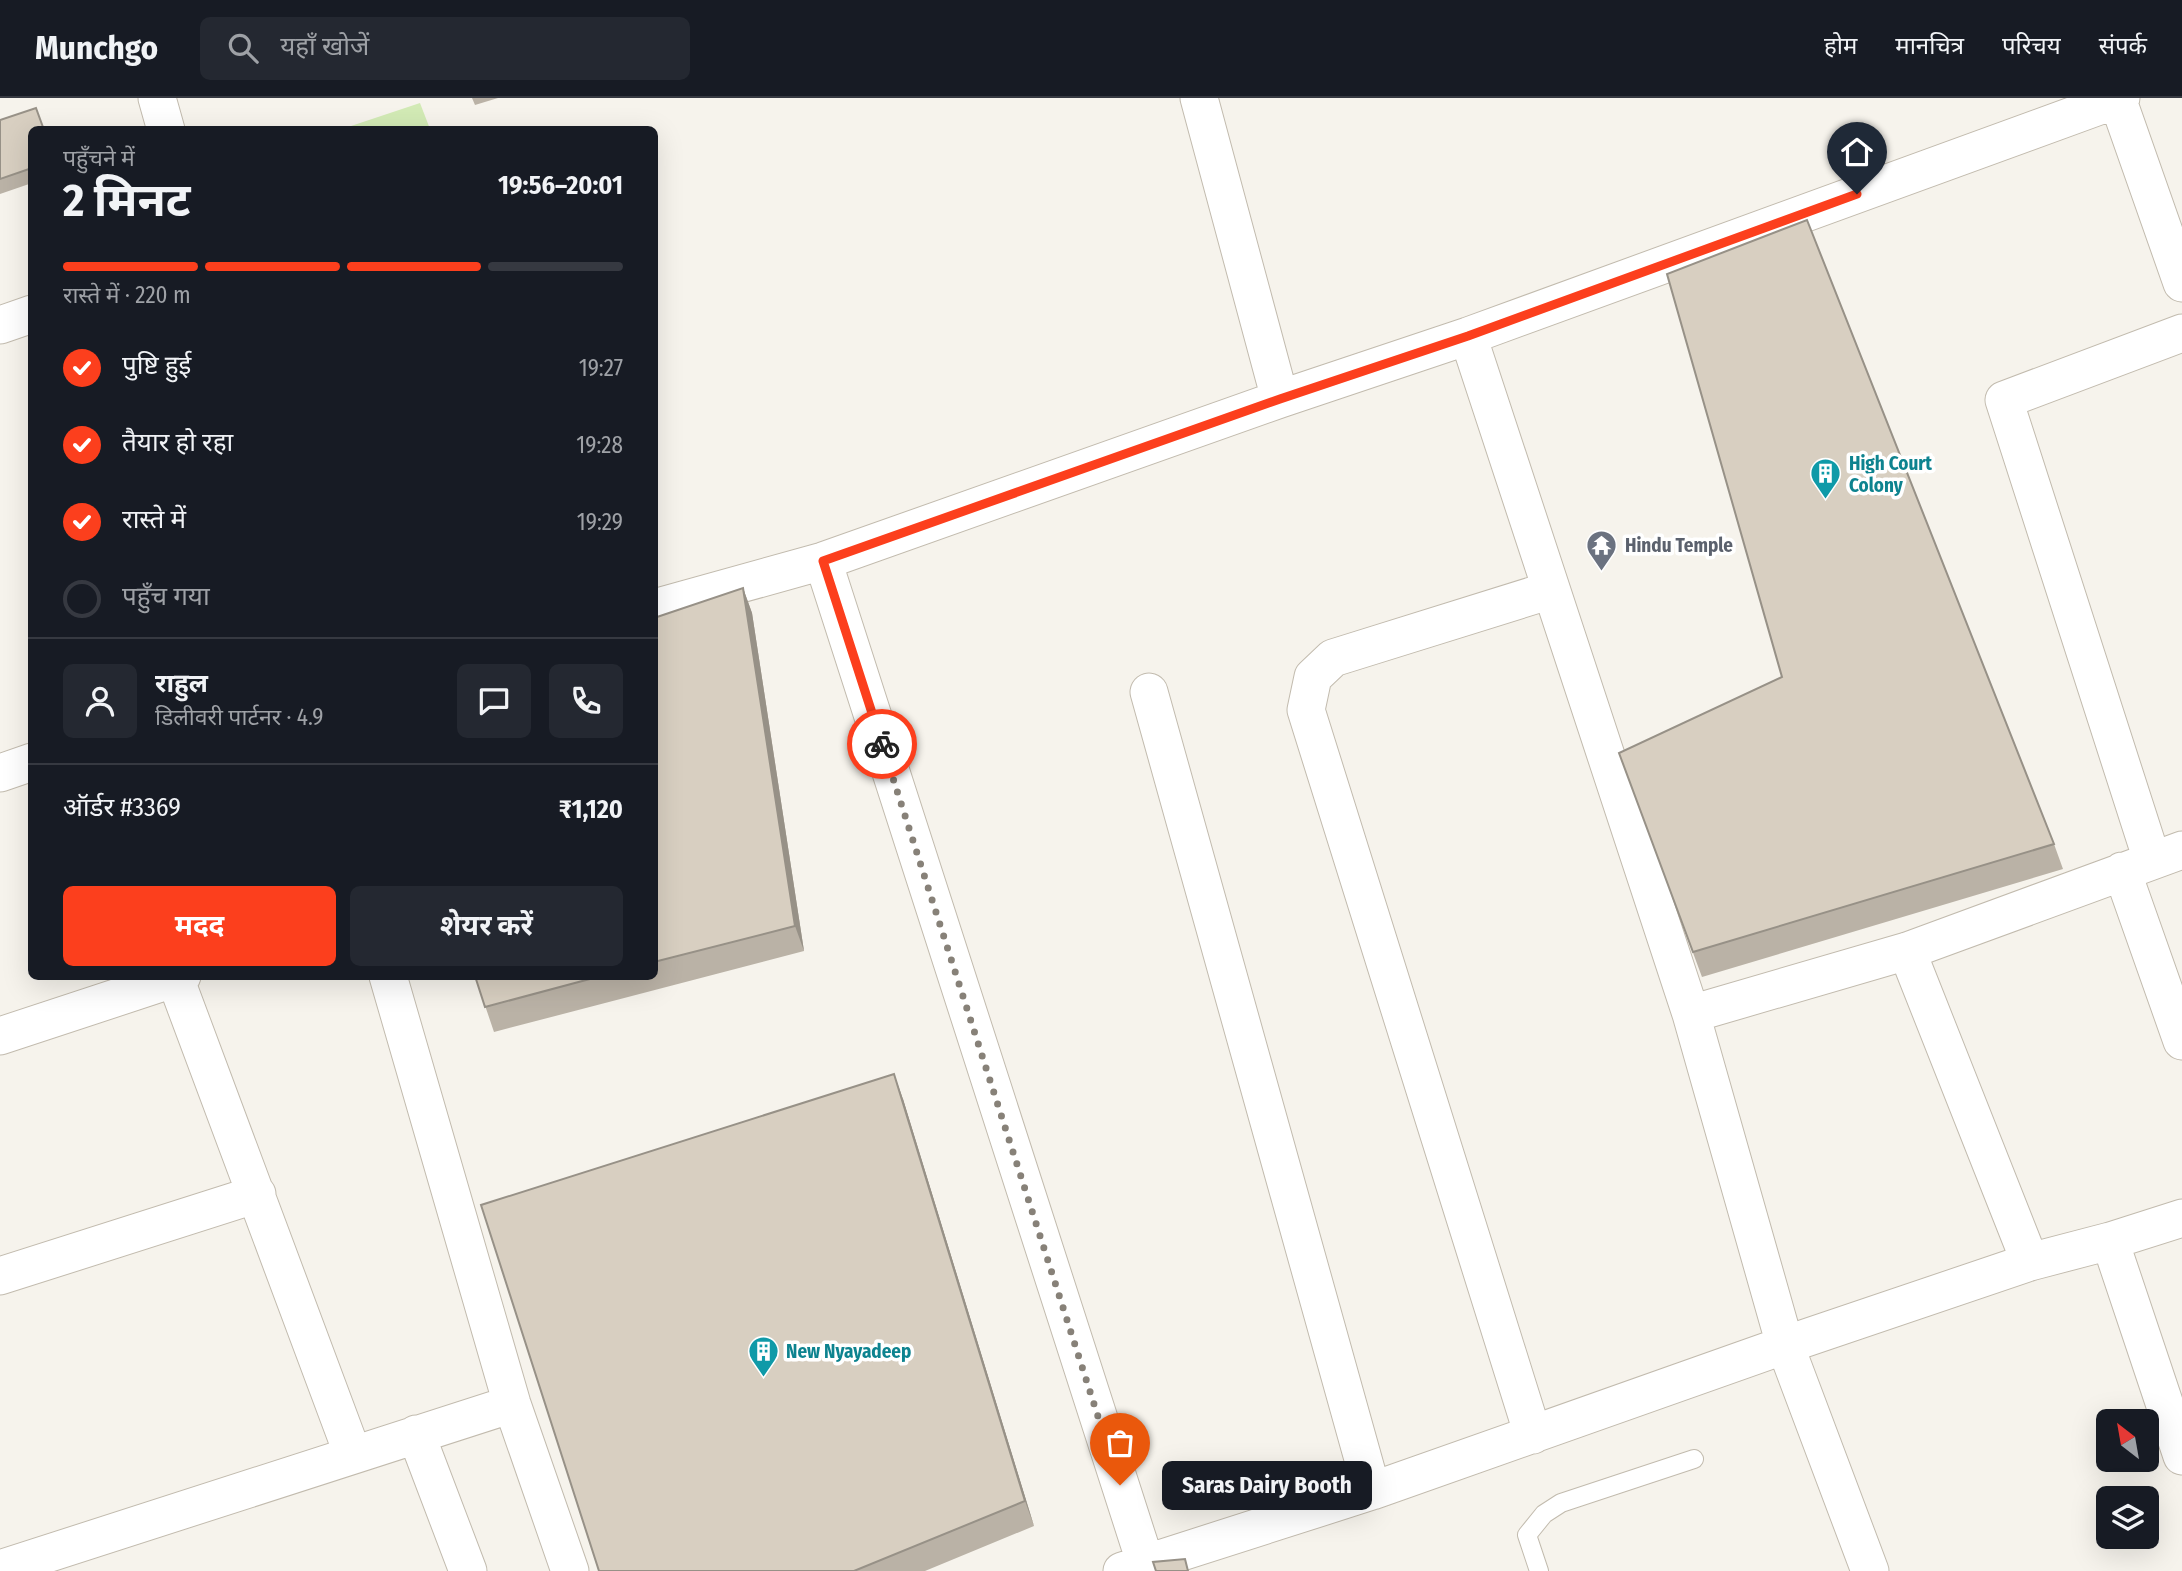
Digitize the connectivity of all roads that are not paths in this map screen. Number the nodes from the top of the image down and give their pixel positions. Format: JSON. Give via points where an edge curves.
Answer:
{"nodes":[{"id":1,"x":157,"y":98,"type":"edge"},
{"id":2,"x":1199,"y":98,"type":"edge"},
{"id":3,"x":2119,"y":98,"type":"edge"},
{"id":4,"x":165,"y":126,"type":"edge"},
{"id":5,"x":2182,"y":283,"type":"edge"},
{"id":6,"x":28,"y":315,"type":"edge"},
{"id":7,"x":0,"y":325,"type":"edge"},
{"id":8,"x":2182,"y":333,"type":"edge"},
{"id":9,"x":1468,"y":336,"type":"junction"},
{"id":10,"x":1280,"y":399,"type":"junction"},
{"id":11,"x":823,"y":561,"type":"junction"},
{"id":12,"x":1551,"y":590,"type":"junction"},
{"id":13,"x":658,"y":607,"type":"edge"},
{"id":14,"x":1149,"y":692,"type":"dead end"},
{"id":15,"x":28,"y":763,"type":"edge"},
{"id":16,"x":0,"y":773,"type":"edge"},
{"id":17,"x":2152,"y":860,"type":"edge"},
{"id":18,"x":1907,"y":951,"type":"junction"},
{"id":19,"x":170,"y":980,"type":"edge"},
{"id":20,"x":180,"y":980,"type":"edge"},
{"id":21,"x":389,"y":980,"type":"edge"},
{"id":22,"x":1691,"y":1014,"type":"junction"},
{"id":23,"x":0,"y":1036,"type":"edge"},
{"id":24,"x":2182,"y":1041,"type":"edge"},
{"id":25,"x":257,"y":1194,"type":"junction"},
{"id":26,"x":2182,"y":1218,"type":"edge"},
{"id":27,"x":2110,"y":1241,"type":"junction"},
{"id":28,"x":2030,"y":1262,"type":"junction"},
{"id":29,"x":0,"y":1276,"type":"edge"},
{"id":30,"x":1785,"y":1345,"type":"junction"},
{"id":31,"x":512,"y":1404,"type":"junction"},
{"id":32,"x":416,"y":1434,"type":"junction"},
{"id":33,"x":1533,"y":1435,"type":"junction"},
{"id":34,"x":353,"y":1455,"type":"junction"},
{"id":35,"x":2182,"y":1456,"type":"edge"},
{"id":36,"x":1694,"y":1459,"type":"dead end"},
{"id":37,"x":1372,"y":1491,"type":"junction"},
{"id":38,"x":0,"y":1569,"type":"edge"},
{"id":39,"x":1138,"y":1569,"type":"edge"},
{"id":40,"x":468,"y":1571,"type":"edge"},
{"id":41,"x":570,"y":1571,"type":"edge"},
{"id":42,"x":1539,"y":1571,"type":"edge"},
{"id":43,"x":1870,"y":1571,"type":"edge"}],
"edges":[{"from":1,"to":4,"type":"street"},
{"from":2,"to":10,"type":"street"},
{"from":3,"to":5,"type":"street"},
{"from":3,"to":9,"type":"street"},
{"from":6,"to":7,"type":"street"},
{"from":8,"to":17,"type":"street","via":[[2004,400]]},
{"from":9,"to":10,"type":"street"},
{"from":9,"to":12,"type":"street"},
{"from":10,"to":11,"type":"street"},
{"from":11,"to":13,"type":"street"},
{"from":11,"to":39,"type":"street"},
{"from":12,"to":22,"type":"street"},
{"from":12,"to":33,"type":"street","via":[[1333,658],[1313,677],[1306,709]]},
{"from":14,"to":37,"type":"street"},
{"from":15,"to":16,"type":"street"},
{"from":17,"to":18,"type":"street"},
{"from":17,"to":24,"type":"street"},
{"from":18,"to":22,"type":"street"},
{"from":18,"to":28,"type":"street"},
{"from":19,"to":23,"type":"street"},
{"from":20,"to":25,"type":"street"},
{"from":21,"to":31,"type":"street"},
{"from":22,"to":30,"type":"street"},
{"from":25,"to":29,"type":"street"},
{"from":25,"to":34,"type":"street"},
{"from":26,"to":27,"type":"street"},
{"from":27,"to":28,"type":"street"},
{"from":27,"to":35,"type":"street"},
{"from":28,"to":30,"type":"street"},
{"from":30,"to":33,"type":"street"},
{"from":30,"to":43,"type":"street"},
{"from":31,"to":32,"type":"street"},
{"from":31,"to":41,"type":"street"},
{"from":32,"to":34,"type":"street"},
{"from":32,"to":40,"type":"street"},
{"from":33,"to":37,"type":"street"},
{"from":34,"to":38,"type":"street"},
{"from":36,"to":42,"type":"lane","via":[[1561,1503],[1544,1514],[1527,1535]]},
{"from":37,"to":39,"type":"street"}]}
